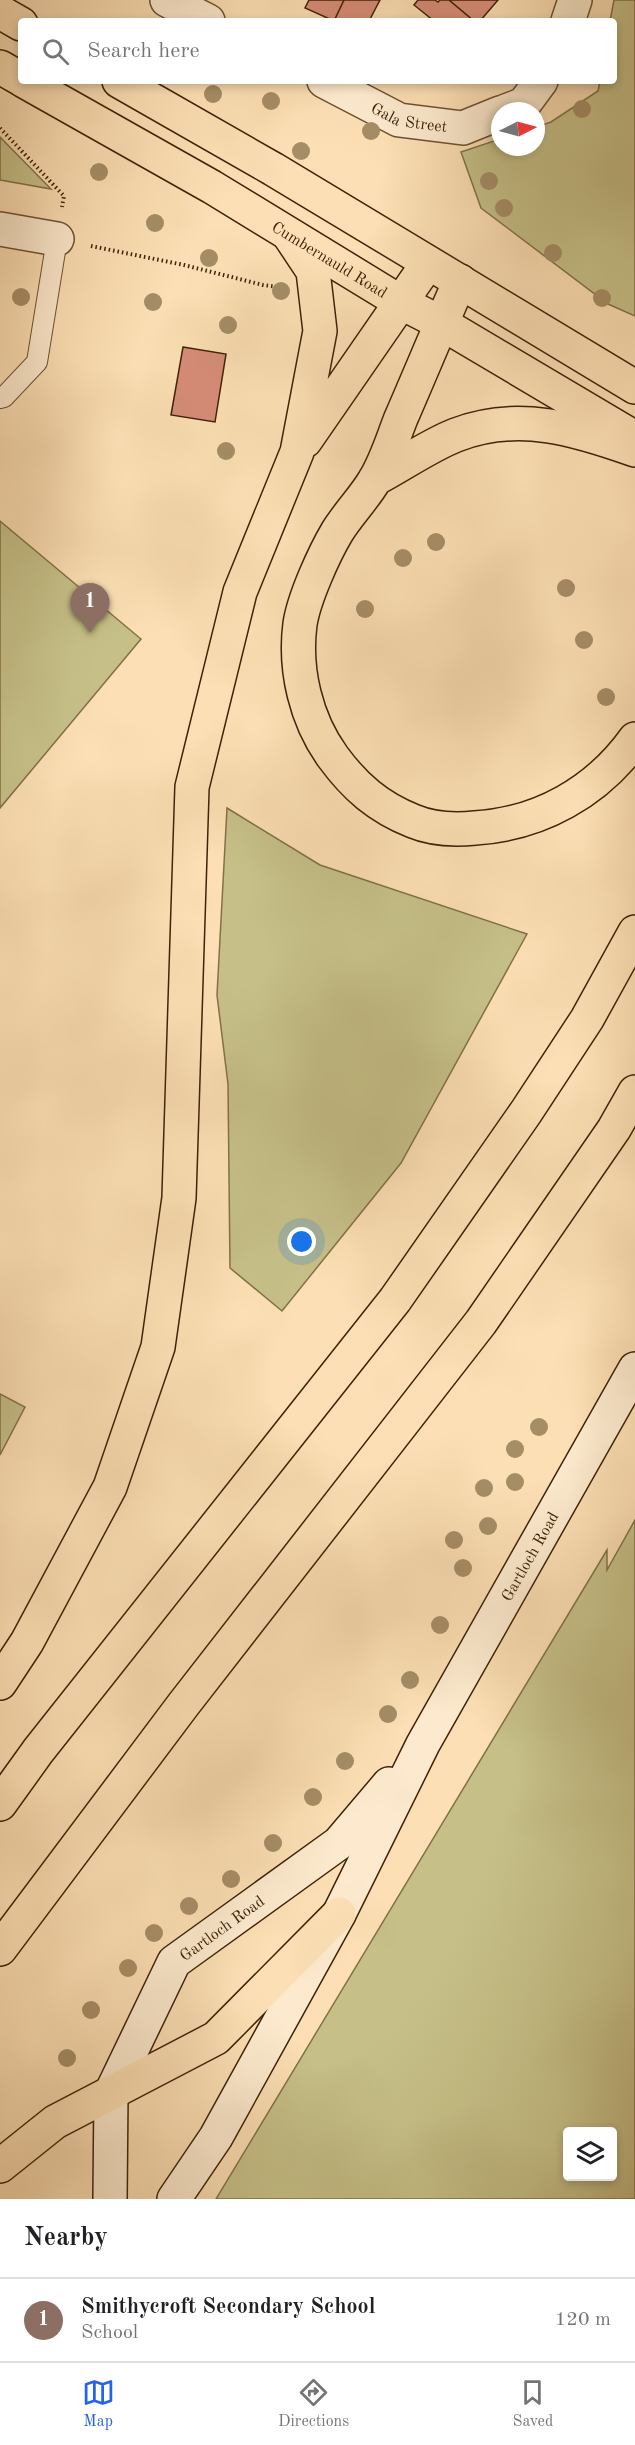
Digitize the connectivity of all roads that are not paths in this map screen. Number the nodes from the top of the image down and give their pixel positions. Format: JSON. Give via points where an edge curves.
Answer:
{"nodes":[{"id":1,"x":167,"y":0,"type":"edge"},
{"id":2,"x":575,"y":0,"type":"edge"},
{"id":3,"x":0,"y":12,"type":"edge"},
{"id":4,"x":202,"y":18,"type":"edge"},
{"id":5,"x":569,"y":18,"type":"edge"},
{"id":6,"x":18,"y":22,"type":"edge"},
{"id":7,"x":0,"y":67,"type":"edge"},
{"id":8,"x":18,"y":77,"type":"edge"},
{"id":9,"x":30,"y":84,"type":"edge"},
{"id":10,"x":124,"y":84,"type":"edge"},
{"id":11,"x":330,"y":84,"type":"edge"},
{"id":12,"x":539,"y":84,"type":"edge"},
{"id":13,"x":525,"y":102,"type":"edge"},
{"id":14,"x":491,"y":117,"type":"edge"},
{"id":15,"x":0,"y":229,"type":"edge"},
{"id":16,"x":289,"y":235,"type":"junction"},
{"id":17,"x":57,"y":239,"type":"joint"},
{"id":18,"x":428,"y":263,"type":"junction"},
{"id":19,"x":460,"y":281,"type":"junction"},
{"id":20,"x":402,"y":303,"type":"junction"},
{"id":21,"x":441,"y":323,"type":"junction"},
{"id":22,"x":635,"y":387,"type":"edge"},
{"id":23,"x":0,"y":398,"type":"edge"},
{"id":24,"x":635,"y":438,"type":"edge"},
{"id":25,"x":635,"y":450,"type":"edge"},
{"id":26,"x":297,"y":452,"type":"junction"},
{"id":27,"x":375,"y":479,"type":"junction"},
{"id":28,"x":635,"y":739,"type":"edge"},
{"id":29,"x":635,"y":932,"type":"edge"},
{"id":30,"x":635,"y":1092,"type":"edge"},
{"id":31,"x":635,"y":1369,"type":"edge"},
{"id":32,"x":0,"y":1683,"type":"edge"},
{"id":33,"x":423,"y":1744,"type":"junction"},
{"id":34,"x":0,"y":1804,"type":"edge"},
{"id":35,"x":339,"y":1914,"type":"junction"},
{"id":36,"x":0,"y":1949,"type":"edge"},
{"id":37,"x":111,"y":2093,"type":"junction"},
{"id":38,"x":0,"y":2166,"type":"edge"},
{"id":39,"x":110,"y":2199,"type":"edge"},
{"id":40,"x":174,"y":2199,"type":"edge"}],
"edges":[{"from":1,"to":4,"type":"main road"},
{"from":2,"to":5,"type":"main road"},
{"from":3,"to":6,"type":"main road"},
{"from":7,"to":8,"type":"main road","name":"Cumbernauld Road"},
{"from":9,"to":16,"type":"main road","name":"Cumbernauld Road"},
{"from":10,"to":18,"type":"main road"},
{"from":11,"to":14,"type":"main road","name":"Gala Street","via":[[399,120],[463,128]]},
{"from":12,"to":13,"type":"main road"},
{"from":15,"to":17,"type":"main road"},
{"from":16,"to":20,"type":"main road","name":"Cumbernauld Road"},
{"from":16,"to":26,"type":"main road","via":[[313,271],[320,331]]},
{"from":17,"to":23,"type":"lane","via":[[37,362]]},
{"from":18,"to":19,"type":"main road"},
{"from":18,"to":20,"type":"main road"},
{"from":19,"to":21,"type":"main road"},
{"from":19,"to":22,"type":"main road"},
{"from":20,"to":21,"type":"main road","name":"Cumbernauld Road"},
{"from":20,"to":26,"type":"main road"},
{"from":21,"to":24,"type":"main road","name":"Cumbernauld Road"},
{"from":21,"to":27,"type":"main road"},
{"from":25,"to":27,"type":"main road","via":[[556,426],[521,422],[456,435]]},
{"from":26,"to":32,"type":"main road","via":[[240,592],[192,787],[179,1198],[158,1347],[110,1487],[27,1642]]},
{"from":27,"to":28,"type":"main road","via":[[338,532],[313,583],[300,624],[300,672],[310,717],[352,782],[383,807],[415,822],[454,830],[494,827],[534,818],[569,801],[600,779]]},
{"from":29,"to":34,"type":"main road","via":[[587,1019],[526,1113],[395,1300]]},
{"from":30,"to":36,"type":"main road","via":[[614,1129],[481,1322]]},
{"from":31,"to":33,"type":"main road","name":"Gartloch Road"},
{"from":33,"to":35,"type":"main road","name":"Gartloch Road"},
{"from":33,"to":37,"type":"main road","name":"Gartloch Road","via":[[339,1843],[174,1962]]},
{"from":35,"to":37,"type":"main road","via":[[216,2038]]},
{"from":35,"to":40,"type":"main road","name":"Gartloch Road","via":[[216,2137]]},
{"from":37,"to":38,"type":"main road","via":[[55,2122]]},
{"from":37,"to":39,"type":"main road","name":"Gartloch Road"}]}
